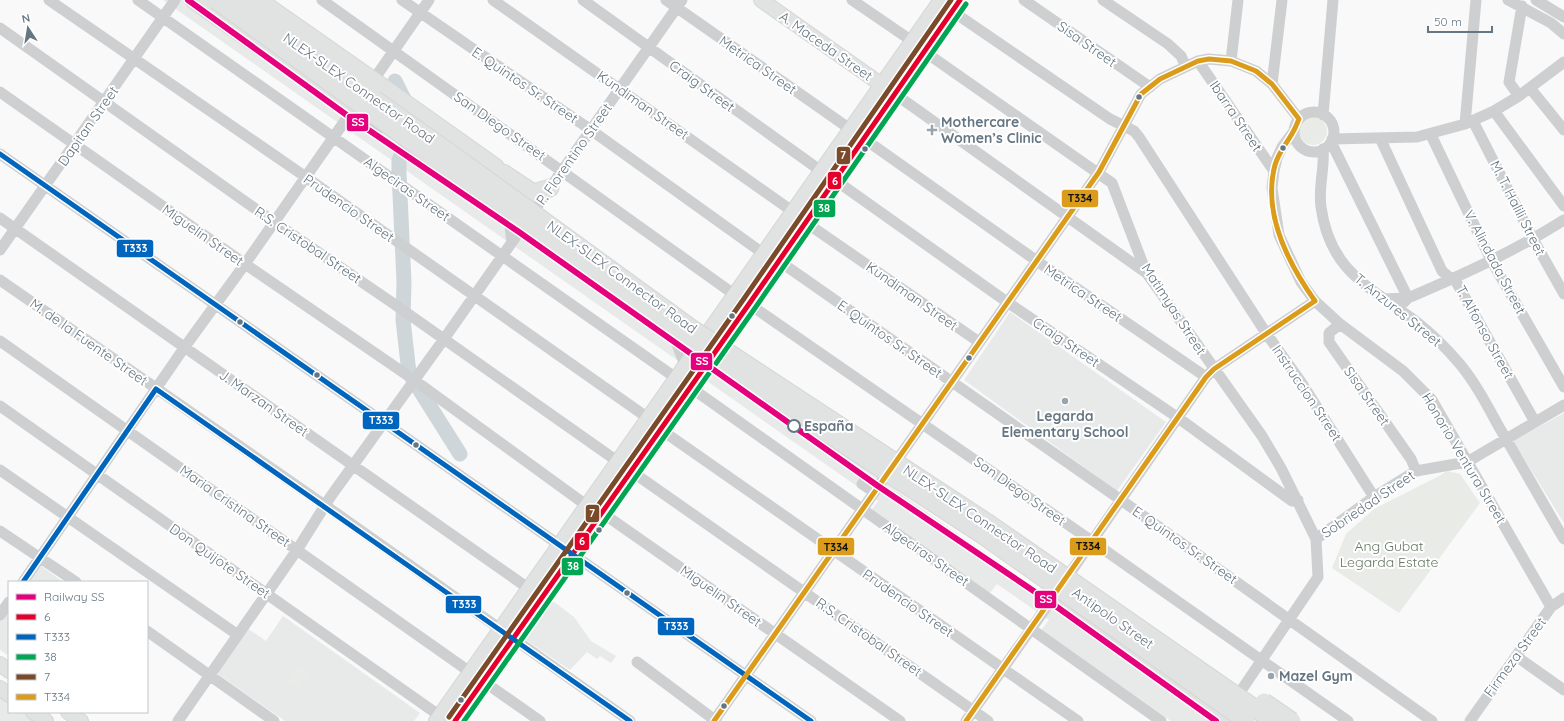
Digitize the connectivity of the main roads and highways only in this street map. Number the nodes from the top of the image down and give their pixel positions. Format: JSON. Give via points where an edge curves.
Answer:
{"nodes":[{"id":1,"x":194,"y":0,"type":"edge"},
{"id":2,"x":216,"y":0,"type":"edge"},
{"id":3,"x":235,"y":0,"type":"edge"},
{"id":4,"x":258,"y":0,"type":"edge"},
{"id":5,"x":761,"y":0,"type":"edge"},
{"id":6,"x":938,"y":1,"type":"edge"},
{"id":7,"x":956,"y":5,"type":"edge"},
{"id":8,"x":881,"y":84,"type":"junction"},
{"id":9,"x":895,"y":94,"type":"junction"},
{"id":10,"x":352,"y":111,"type":"road end"},
{"id":11,"x":495,"y":167,"type":"junction"},
{"id":12,"x":550,"y":188,"type":"road end"},
{"id":13,"x":528,"y":219,"type":"road end"},
{"id":14,"x":893,"y":465,"type":"road end"},
{"id":15,"x":1063,"y":584,"type":"road end"},
{"id":16,"x":0,"y":664,"type":"edge"},
{"id":17,"x":8,"y":670,"type":"edge"},
{"id":18,"x":0,"y":688,"type":"edge"},
{"id":19,"x":8,"y":694,"type":"edge"},
{"id":20,"x":35,"y":713,"type":"edge"},
{"id":21,"x":69,"y":713,"type":"edge"},
{"id":22,"x":438,"y":718,"type":"edge"},
{"id":23,"x":46,"y":721,"type":"edge"},
{"id":24,"x":81,"y":721,"type":"edge"},
{"id":25,"x":455,"y":721,"type":"edge"},
{"id":26,"x":1227,"y":721,"type":"edge"},
{"id":27,"x":1246,"y":721,"type":"edge"},
{"id":28,"x":1273,"y":721,"type":"edge"},
{"id":29,"x":1292,"y":721,"type":"edge"}],
"edges":[{"from":1,"to":10,"type":"highway"},
{"from":2,"to":27,"type":"highway","name":"NLEX-SLEX Connector Road","bridge":true,"via":[[684,340],[984,536]]},
{"from":3,"to":28,"type":"highway","name":"NLEX-SLEX Connector Road","bridge":true,"via":[[691,328],[991,525]]},
{"from":4,"to":11,"type":"highway","bridge":true},
{"from":5,"to":8,"type":"main road","name":"A. Maceda Street"},
{"from":6,"to":8,"type":"main road"},
{"from":7,"to":9,"type":"main road"},
{"from":8,"to":9,"type":"main road","name":"A. Maceda Street"},
{"from":8,"to":22,"type":"main road"},
{"from":9,"to":25,"type":"main road"},
{"from":11,"to":12,"type":"highway","via":[[533,193]]},
{"from":11,"to":13,"type":"highway"},
{"from":14,"to":29,"type":"highway","bridge":true,"via":[[917,469],[999,519]]},
{"from":15,"to":26,"type":"highway","via":[[1063,600],[1071,611]]},
{"from":16,"to":17,"type":"main road"},
{"from":18,"to":19,"type":"main road"},
{"from":20,"to":23,"type":"main road"},
{"from":21,"to":24,"type":"main road"}]}
